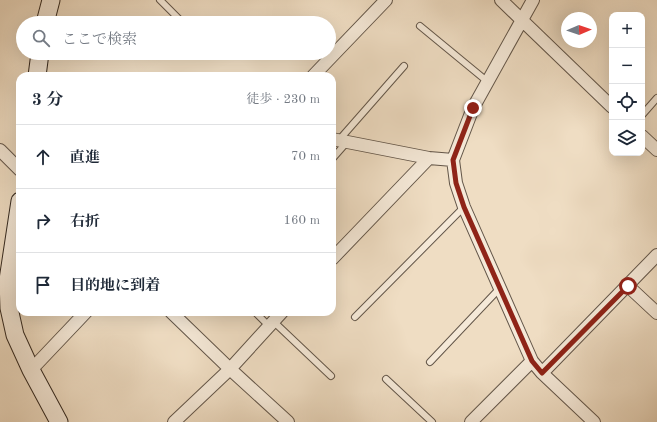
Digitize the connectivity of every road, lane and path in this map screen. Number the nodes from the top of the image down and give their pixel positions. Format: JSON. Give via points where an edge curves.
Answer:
{"nodes":[{"id":1,"x":51,"y":0,"type":"edge"},
{"id":2,"x":160,"y":0,"type":"edge"},
{"id":3,"x":386,"y":0,"type":"edge"},
{"id":4,"x":501,"y":0,"type":"edge"},
{"id":5,"x":533,"y":0,"type":"edge"},
{"id":6,"x":47,"y":16,"type":"edge"},
{"id":7,"x":176,"y":16,"type":"edge"},
{"id":8,"x":523,"y":20,"type":"junction"},
{"id":9,"x":420,"y":26,"type":"dead end"},
{"id":10,"x":336,"y":52,"type":"edge"},
{"id":11,"x":39,"y":60,"type":"edge"},
{"id":12,"x":328,"y":60,"type":"edge"},
{"id":13,"x":404,"y":66,"type":"dead end"},
{"id":14,"x":38,"y":72,"type":"edge"},
{"id":15,"x":317,"y":72,"type":"edge"},
{"id":16,"x":488,"y":82,"type":"junction"},
{"id":17,"x":657,"y":98,"type":"edge"},
{"id":18,"x":609,"y":104,"type":"edge"},
{"id":19,"x":645,"y":112,"type":"edge"},
{"id":20,"x":645,"y":139,"type":"edge"},
{"id":21,"x":339,"y":140,"type":"edge"},
{"id":22,"x":0,"y":150,"type":"edge"},
{"id":23,"x":657,"y":150,"type":"edge"},
{"id":24,"x":429,"y":158,"type":"junction"},
{"id":25,"x":453,"y":160,"type":"junction"},
{"id":26,"x":16,"y":166,"type":"edge"},
{"id":27,"x":464,"y":207,"type":"junction"},
{"id":28,"x":16,"y":227,"type":"edge"},
{"id":29,"x":336,"y":255,"type":"edge"},
{"id":30,"x":657,"y":256,"type":"edge"},
{"id":31,"x":628,"y":286,"type":"junction"},
{"id":32,"x":500,"y":288,"type":"junction"},
{"id":33,"x":657,"y":313,"type":"edge"},
{"id":34,"x":82,"y":316,"type":"edge"},
{"id":35,"x":175,"y":316,"type":"edge"},
{"id":36,"x":355,"y":317,"type":"dead end"},
{"id":37,"x":275,"y":319,"type":"edge"},
{"id":38,"x":532,"y":361,"type":"junction"},
{"id":39,"x":430,"y":362,"type":"dead end"},
{"id":40,"x":230,"y":369,"type":"junction"},
{"id":41,"x":31,"y":370,"type":"junction"},
{"id":42,"x":542,"y":373,"type":"junction"},
{"id":43,"x":331,"y":376,"type":"dead end"},
{"id":44,"x":386,"y":379,"type":"dead end"},
{"id":45,"x":59,"y":422,"type":"edge"},
{"id":46,"x":174,"y":422,"type":"edge"},
{"id":47,"x":288,"y":422,"type":"edge"},
{"id":48,"x":432,"y":422,"type":"edge"},
{"id":49,"x":471,"y":422,"type":"edge"},
{"id":50,"x":594,"y":422,"type":"edge"}],
"edges":[{"from":1,"to":6,"type":"street"},
{"from":2,"to":7,"type":"lane"},
{"from":3,"to":10,"type":"street"},
{"from":4,"to":8,"type":"street"},
{"from":5,"to":8,"type":"street"},
{"from":8,"to":16,"type":"street"},
{"from":8,"to":18,"type":"street"},
{"from":9,"to":16,"type":"lane"},
{"from":11,"to":14,"type":"street"},
{"from":12,"to":15,"type":"street"},
{"from":13,"to":21,"type":"lane"},
{"from":16,"to":25,"type":"street","via":[[473,108]]},
{"from":17,"to":19,"type":"lane"},
{"from":20,"to":23,"type":"street"},
{"from":21,"to":24,"type":"street"},
{"from":22,"to":26,"type":"street"},
{"from":24,"to":25,"type":"street"},
{"from":24,"to":29,"type":"street"},
{"from":25,"to":27,"type":"street","via":[[456,183]]},
{"from":27,"to":32,"type":"street"},
{"from":27,"to":36,"type":"lane"},
{"from":28,"to":41,"type":"street","via":[[8,280],[9,308],[15,335]]},
{"from":30,"to":31,"type":"street"},
{"from":31,"to":33,"type":"street"},
{"from":31,"to":42,"type":"street"},
{"from":32,"to":38,"type":"street"},
{"from":32,"to":39,"type":"lane"},
{"from":34,"to":41,"type":"street"},
{"from":35,"to":40,"type":"street"},
{"from":37,"to":40,"type":"street"},
{"from":37,"to":43,"type":"lane"},
{"from":38,"to":42,"type":"street"},
{"from":38,"to":49,"type":"street"},
{"from":40,"to":46,"type":"street"},
{"from":40,"to":47,"type":"street"},
{"from":41,"to":45,"type":"street"},
{"from":42,"to":50,"type":"street"},
{"from":44,"to":48,"type":"lane"}]}
